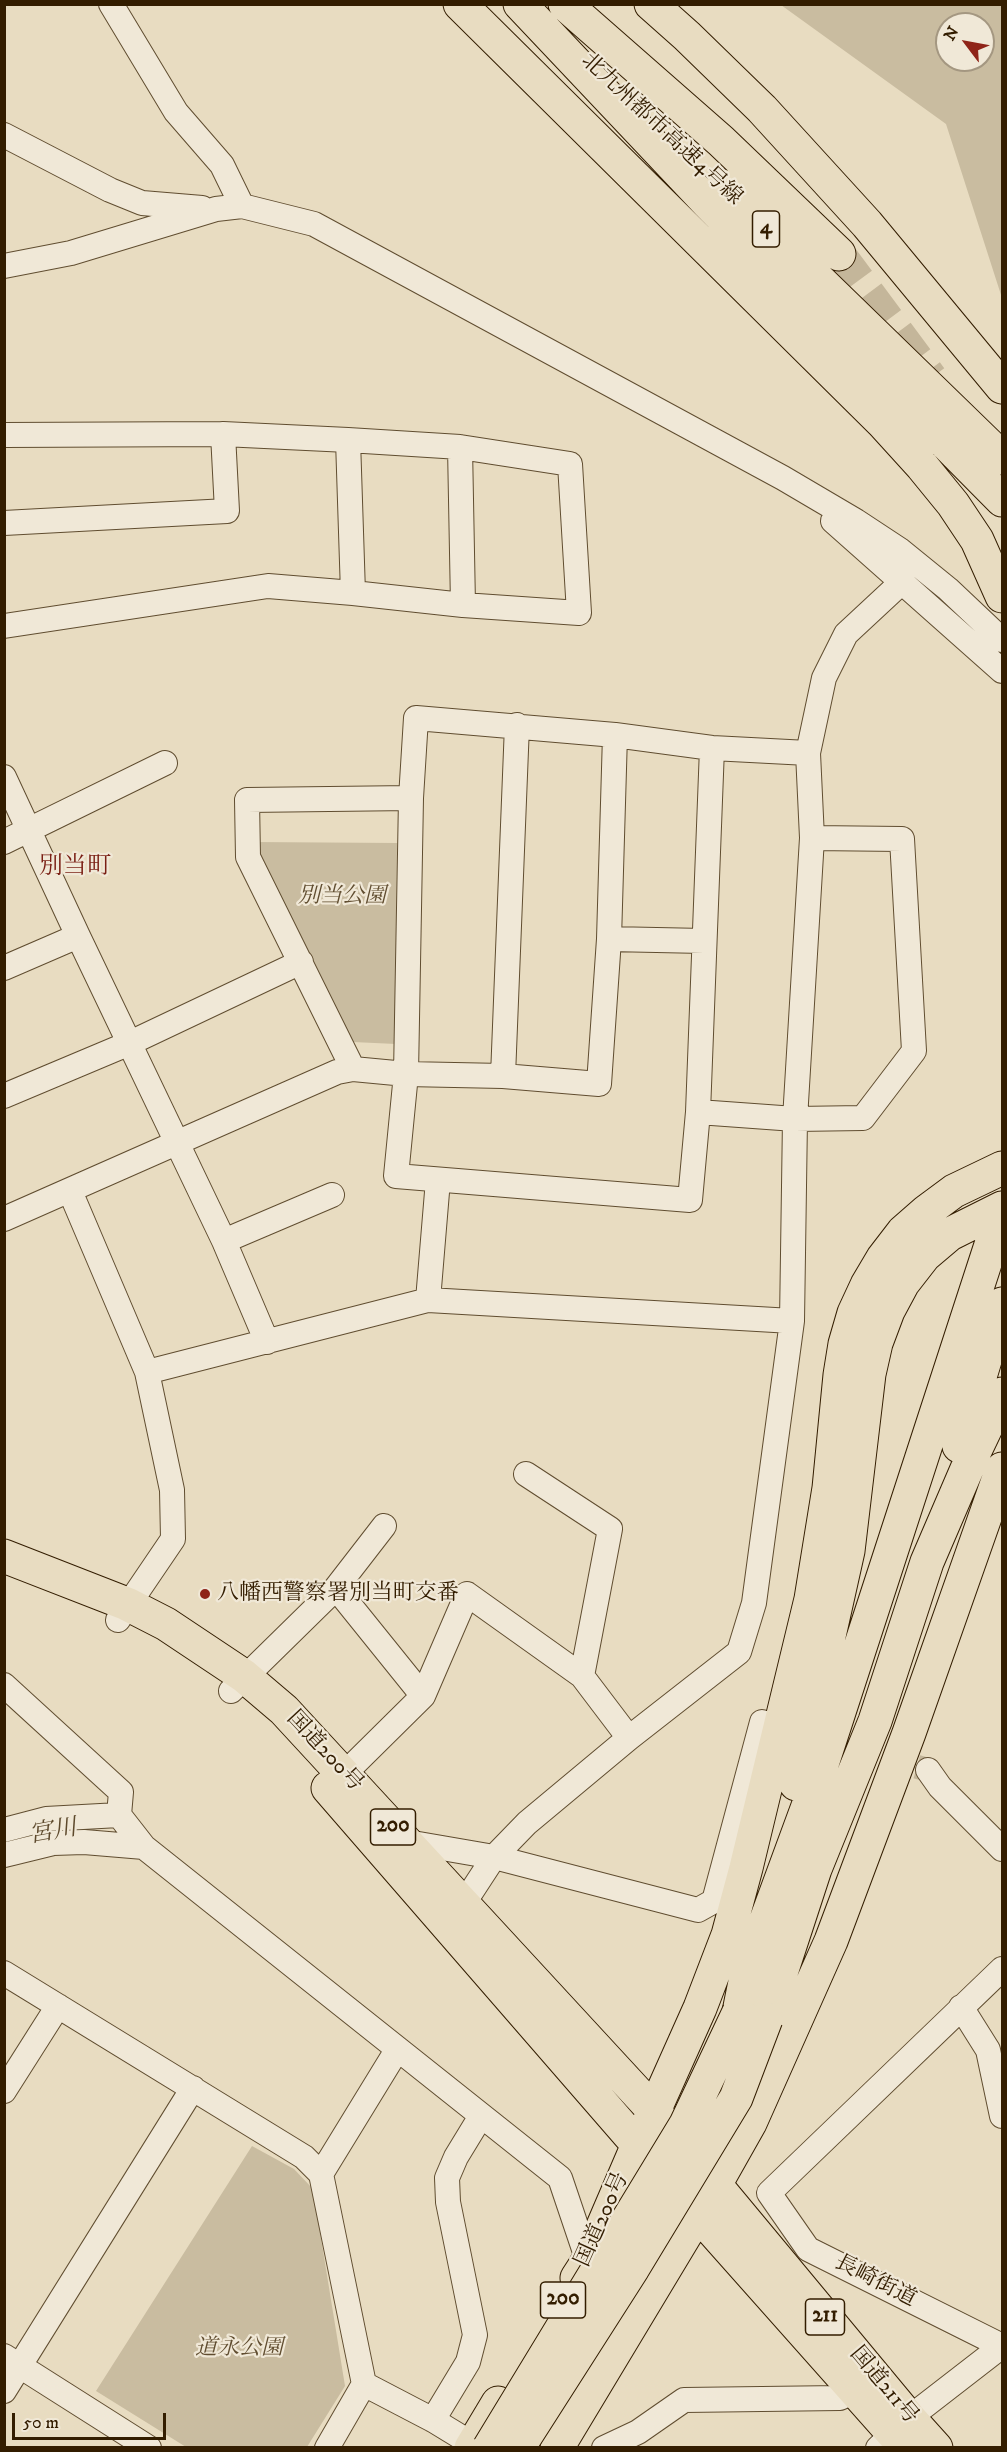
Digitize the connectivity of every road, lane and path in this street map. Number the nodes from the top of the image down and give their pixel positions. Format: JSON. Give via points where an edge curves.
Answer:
{"nodes":[{"id":1,"x":111,"y":4,"type":"edge"},
{"id":2,"x":460,"y":4,"type":"edge"},
{"id":3,"x":523,"y":4,"type":"edge"},
{"id":4,"x":565,"y":4,"type":"edge"},
{"id":5,"x":651,"y":4,"type":"edge"},
{"id":6,"x":4,"y":135,"type":"edge"},
{"id":7,"x":242,"y":206,"type":"junction"},
{"id":8,"x":216,"y":209,"type":"junction"},
{"id":9,"x":839,"y":254,"type":"tunnel mouth"},
{"id":10,"x":4,"y":266,"type":"edge"},
{"id":11,"x":1002,"y":387,"type":"edge"},
{"id":12,"x":223,"y":434,"type":"junction"},
{"id":13,"x":4,"y":435,"type":"edge"},
{"id":14,"x":348,"y":440,"type":"junction"},
{"id":15,"x":460,"y":447,"type":"junction"},
{"id":16,"x":1002,"y":458,"type":"edge"},
{"id":17,"x":783,"y":478,"type":"junction"},
{"id":18,"x":1002,"y":500,"type":"edge"},
{"id":19,"x":4,"y":523,"type":"edge"},
{"id":20,"x":903,"y":582,"type":"junction"},
{"id":21,"x":353,"y":593,"type":"junction"},
{"id":22,"x":1002,"y":596,"type":"edge"},
{"id":23,"x":463,"y":605,"type":"junction"},
{"id":24,"x":4,"y":626,"type":"edge"},
{"id":25,"x":1002,"y":640,"type":"edge"},
{"id":26,"x":1002,"y":671,"type":"edge"},
{"id":27,"x":517,"y":725,"type":"junction"},
{"id":28,"x":615,"y":735,"type":"junction"},
{"id":29,"x":712,"y":748,"type":"junction"},
{"id":30,"x":808,"y":753,"type":"junction"},
{"id":31,"x":165,"y":764,"type":"dead end"},
{"id":32,"x":4,"y":777,"type":"edge"},
{"id":33,"x":411,"y":798,"type":"junction"},
{"id":34,"x":30,"y":831,"type":"junction"},
{"id":35,"x":812,"y":838,"type":"junction"},
{"id":36,"x":4,"y":842,"type":"edge"},
{"id":37,"x":78,"y":936,"type":"junction"},
{"id":38,"x":609,"y":939,"type":"junction"},
{"id":39,"x":704,"y":941,"type":"junction"},
{"id":40,"x":301,"y":962,"type":"junction"},
{"id":41,"x":4,"y":968,"type":"edge"},
{"id":42,"x":130,"y":1043,"type":"junction"},
{"id":43,"x":353,"y":1069,"type":"junction"},
{"id":44,"x":405,"y":1074,"type":"junction"},
{"id":45,"x":503,"y":1076,"type":"junction"},
{"id":46,"x":4,"y":1096,"type":"edge"},
{"id":47,"x":698,"y":1112,"type":"junction"},
{"id":48,"x":795,"y":1119,"type":"junction"},
{"id":49,"x":176,"y":1142,"type":"junction"},
{"id":50,"x":1002,"y":1168,"type":"edge"},
{"id":51,"x":438,"y":1180,"type":"junction"},
{"id":52,"x":69,"y":1191,"type":"junction"},
{"id":53,"x":332,"y":1196,"type":"dead end"},
{"id":54,"x":4,"y":1219,"type":"edge"},
{"id":55,"x":1000,"y":1219,"type":"edge"},
{"id":56,"x":224,"y":1241,"type":"junction"},
{"id":57,"x":428,"y":1300,"type":"junction"},
{"id":58,"x":1002,"y":1304,"type":"edge"},
{"id":59,"x":792,"y":1321,"type":"junction"},
{"id":60,"x":267,"y":1342,"type":"junction"},
{"id":61,"x":147,"y":1372,"type":"junction"},
{"id":62,"x":1002,"y":1394,"type":"edge"},
{"id":63,"x":1002,"y":1470,"type":"edge"},
{"id":64,"x":526,"y":1474,"type":"dead end"},
{"id":65,"x":384,"y":1526,"type":"dead end"},
{"id":66,"x":4,"y":1556,"type":"edge"},
{"id":67,"x":4,"y":1578,"type":"edge"},
{"id":68,"x":336,"y":1588,"type":"junction"},
{"id":69,"x":123,"y":1612,"type":"junction"},
{"id":70,"x":582,"y":1676,"type":"junction"},
{"id":71,"x":238,"y":1683,"type":"junction"},
{"id":72,"x":4,"y":1685,"type":"edge"},
{"id":73,"x":423,"y":1696,"type":"junction"},
{"id":74,"x":875,"y":1721,"type":"junction"},
{"id":75,"x":762,"y":1722,"type":"dead end"},
{"id":76,"x":629,"y":1738,"type":"junction"},
{"id":77,"x":928,"y":1770,"type":"tunnel mouth"},
{"id":78,"x":336,"y":1781,"type":"junction"},
{"id":79,"x":119,"y":1815,"type":"junction"},
{"id":80,"x":4,"y":1830,"type":"edge"},
{"id":81,"x":144,"y":1847,"type":"junction"},
{"id":82,"x":1002,"y":1849,"type":"edge"},
{"id":83,"x":398,"y":1850,"type":"junction"},
{"id":84,"x":4,"y":1855,"type":"edge"},
{"id":85,"x":494,"y":1857,"type":"junction"},
{"id":86,"x":464,"y":1903,"type":"junction"},
{"id":87,"x":1002,"y":1969,"type":"edge"},
{"id":88,"x":747,"y":1972,"type":"junction"},
{"id":89,"x":4,"y":1974,"type":"edge"},
{"id":90,"x":58,"y":2006,"type":"junction"},
{"id":91,"x":961,"y":2007,"type":"junction"},
{"id":92,"x":753,"y":2015,"type":"junction"},
{"id":93,"x":397,"y":2050,"type":"junction"},
{"id":94,"x":193,"y":2088,"type":"junction"},
{"id":95,"x":4,"y":2091,"type":"edge"},
{"id":96,"x":654,"y":2111,"type":"junction"},
{"id":97,"x":481,"y":2116,"type":"junction"},
{"id":98,"x":1002,"y":2116,"type":"edge"},
{"id":99,"x":637,"y":2143,"type":"junction"},
{"id":100,"x":321,"y":2174,"type":"junction"},
{"id":101,"x":715,"y":2185,"type":"junction"},
{"id":102,"x":698,"y":2214,"type":"junction"},
{"id":103,"x":588,"y":2261,"type":"junction"},
{"id":104,"x":1002,"y":2346,"type":"edge"},
{"id":105,"x":12,"y":2360,"type":"edge"},
{"id":106,"x":364,"y":2384,"type":"junction"},
{"id":107,"x":4,"y":2391,"type":"edge"},
{"id":108,"x":855,"y":2391,"type":"junction"},
{"id":109,"x":433,"y":2420,"type":"junction"},
{"id":110,"x":896,"y":2436,"type":"edge"},
{"id":111,"x":563,"y":2445,"type":"edge"},
{"id":112,"x":478,"y":2447,"type":"edge"},
{"id":113,"x":149,"y":2448,"type":"edge"},
{"id":114,"x":327,"y":2448,"type":"edge"},
{"id":115,"x":518,"y":2448,"type":"edge"},
{"id":116,"x":604,"y":2448,"type":"edge"},
{"id":117,"x":936,"y":2448,"type":"edge"}],
"edges":[{"from":1,"to":7,"type":"street","via":[[176,112],[222,165]]},
{"from":2,"to":22,"type":"highway","via":[[882,422],[953,504],[977,540]]},
{"from":3,"to":16,"type":"highway","name":"北九州都市高速4号線","number":"4","via":[[721,184]]},
{"from":3,"to":18,"type":"highway","via":[[708,202]]},
{"from":4,"to":9,"type":"highway","via":[[721,141]]},
{"from":5,"to":11,"type":"highway","via":[[762,109],[845,199]]},
{"from":6,"to":8,"type":"street","via":[[142,203]]},
{"from":7,"to":8,"type":"street"},
{"from":7,"to":17,"type":"street","via":[[314,224]]},
{"from":8,"to":10,"type":"street","via":[[71,253]]},
{"from":12,"to":13,"type":"street"},
{"from":12,"to":14,"type":"street"},
{"from":12,"to":19,"type":"street","via":[[227,511]]},
{"from":14,"to":15,"type":"street"},
{"from":14,"to":21,"type":"street"},
{"from":15,"to":23,"type":"street"},
{"from":15,"to":23,"type":"street","via":[[570,464],[579,613]]},
{"from":17,"to":20,"type":"street"},
{"from":17,"to":25,"type":"street","via":[[900,550]]},
{"from":20,"to":26,"type":"street"},
{"from":20,"to":30,"type":"street","via":[[846,634],[824,678]]},
{"from":21,"to":23,"type":"street"},
{"from":21,"to":24,"type":"street","via":[[268,586]]},
{"from":27,"to":28,"type":"street"},
{"from":27,"to":33,"type":"street","via":[[416,718]]},
{"from":27,"to":45,"type":"street"},
{"from":28,"to":29,"type":"street"},
{"from":28,"to":38,"type":"street"},
{"from":29,"to":30,"type":"street"},
{"from":29,"to":39,"type":"street"},
{"from":30,"to":35,"type":"street"},
{"from":31,"to":34,"type":"street"},
{"from":32,"to":34,"type":"street"},
{"from":33,"to":40,"type":"street","via":[[247,800],[248,857]]},
{"from":33,"to":44,"type":"street"},
{"from":34,"to":36,"type":"street"},
{"from":34,"to":37,"type":"street"},
{"from":35,"to":48,"type":"street"},
{"from":35,"to":48,"type":"street","via":[[902,839],[914,1051],[863,1118]]},
{"from":37,"to":41,"type":"street"},
{"from":37,"to":42,"type":"street"},
{"from":38,"to":39,"type":"street"},
{"from":38,"to":45,"type":"street","via":[[600,1084]]},
{"from":39,"to":47,"type":"street"},
{"from":40,"to":42,"type":"street"},
{"from":40,"to":43,"type":"street"},
{"from":42,"to":46,"type":"street"},
{"from":42,"to":49,"type":"street"},
{"from":43,"to":44,"type":"street"},
{"from":43,"to":49,"type":"street","via":[[337,1072]]},
{"from":44,"to":45,"type":"street"},
{"from":44,"to":51,"type":"street","via":[[396,1176]]},
{"from":47,"to":48,"type":"street"},
{"from":47,"to":51,"type":"street","via":[[690,1200]]},
{"from":48,"to":59,"type":"street"},
{"from":49,"to":52,"type":"street"},
{"from":49,"to":56,"type":"street"},
{"from":50,"to":96,"type":"highway","via":[[954,1191],[903,1232],[883,1258],[854,1313],[840,1375],[829,1488],[811,1599],[746,1868],[728,1935]]},
{"from":51,"to":57,"type":"street"},
{"from":52,"to":54,"type":"street"},
{"from":52,"to":61,"type":"street"},
{"from":53,"to":56,"type":"street"},
{"from":55,"to":88,"type":"highway","via":[[811,1798]]},
{"from":55,"to":88,"type":"highway","via":[[950,1234],[924,1256],[903,1283],[876,1343],[848,1551],[836,1611]]},
{"from":56,"to":60,"type":"street"},
{"from":57,"to":59,"type":"street"},
{"from":57,"to":60,"type":"street"},
{"from":58,"to":74,"type":"highway"},
{"from":59,"to":76,"type":"street","via":[[754,1604],[739,1652]]},
{"from":60,"to":61,"type":"street"},
{"from":61,"to":69,"type":"street","via":[[172,1490],[173,1539]]},
{"from":62,"to":74,"type":"highway","via":[[927,1562]]},
{"from":63,"to":101,"type":"highway","via":[[831,1941],[750,2122]]},
{"from":64,"to":70,"type":"street","via":[[610,1529]]},
{"from":65,"to":68,"type":"street"},
{"from":66,"to":69,"type":"highway","name":"国道200号","number":"200"},
{"from":67,"to":69,"type":"highway","name":"国道200号","number":"200"},
{"from":68,"to":71,"type":"street"},
{"from":68,"to":73,"type":"street"},
{"from":69,"to":71,"type":"highway","name":"国道200号","number":"200","via":[[205,1648]]},
{"from":70,"to":73,"type":"street","via":[[467,1594]]},
{"from":70,"to":76,"type":"street"},
{"from":71,"to":78,"type":"highway","name":"国道200号","number":"200","via":[[284,1710]]},
{"from":72,"to":79,"type":"street","via":[[121,1792]]},
{"from":73,"to":78,"type":"street"},
{"from":74,"to":92,"type":"highway"},
{"from":75,"to":85,"type":"street","via":[[714,1901],[698,1910]]},
{"from":76,"to":85,"type":"street","via":[[527,1823]]},
{"from":77,"to":82,"type":"street"},
{"from":78,"to":83,"type":"highway","name":"国道200号","number":"200"},
{"from":79,"to":80,"type":"street","via":[[46,1819]]},
{"from":79,"to":81,"type":"street"},
{"from":81,"to":84,"type":"street","via":[[53,1843]]},
{"from":81,"to":93,"type":"street"},
{"from":83,"to":85,"type":"street"},
{"from":83,"to":86,"type":"highway","name":"国道200号","number":"200"},
{"from":83,"to":99,"type":"highway","name":"国道200号","number":"200"},
{"from":85,"to":86,"type":"street"},
{"from":86,"to":96,"type":"highway","name":"国道200号","number":"200"},
{"from":87,"to":91,"type":"street"},
{"from":88,"to":92,"type":"highway"},
{"from":89,"to":90,"type":"street"},
{"from":90,"to":94,"type":"street"},
{"from":90,"to":95,"type":"street"},
{"from":91,"to":98,"type":"street","via":[[988,2050]]},
{"from":91,"to":104,"type":"street","name":"長崎街道","via":[[769,2193],[808,2248]]},
{"from":92,"to":112,"type":"highway","bridge":true},
{"from":92,"to":115,"type":"highway","bridge":true,"via":[[736,2098]]},
{"from":93,"to":97,"type":"street"},
{"from":93,"to":100,"type":"street"},
{"from":94,"to":100,"type":"street","via":[[304,2157]]},
{"from":94,"to":105,"type":"street"},
{"from":96,"to":99,"type":"highway","name":"国道200号","number":"200"},
{"from":96,"to":101,"type":"highway","name":"国道200号","number":"200"},
{"from":97,"to":103,"type":"street","via":[[560,2178]]},
{"from":97,"to":109,"type":"street","via":[[447,2178],[448,2202],[475,2335],[468,2362]]},
{"from":99,"to":102,"type":"highway","name":"国道200号","number":"200"},
{"from":99,"to":103,"type":"highway","name":"国道200号","number":"200"},
{"from":100,"to":106,"type":"street"},
{"from":101,"to":102,"type":"highway"},
{"from":101,"to":110,"type":"highway","name":"国道211号","number":"211"},
{"from":102,"to":108,"type":"highway","name":"国道211号","number":"211"},
{"from":102,"to":111,"type":"highway"},
{"from":103,"to":112,"type":"highway","name":"国道200号","number":"200"},
{"from":104,"to":110,"type":"street"},
{"from":105,"to":107,"type":"street"},
{"from":105,"to":113,"type":"street"},
{"from":106,"to":109,"type":"street"},
{"from":106,"to":114,"type":"street"},
{"from":108,"to":110,"type":"highway","name":"国道211号","number":"211"},
{"from":108,"to":116,"type":"street","via":[[840,2398],[684,2400],[638,2432]]},
{"from":109,"to":112,"type":"street"},
{"from":110,"to":117,"type":"highway","name":"国道211号","number":"211"}]}
